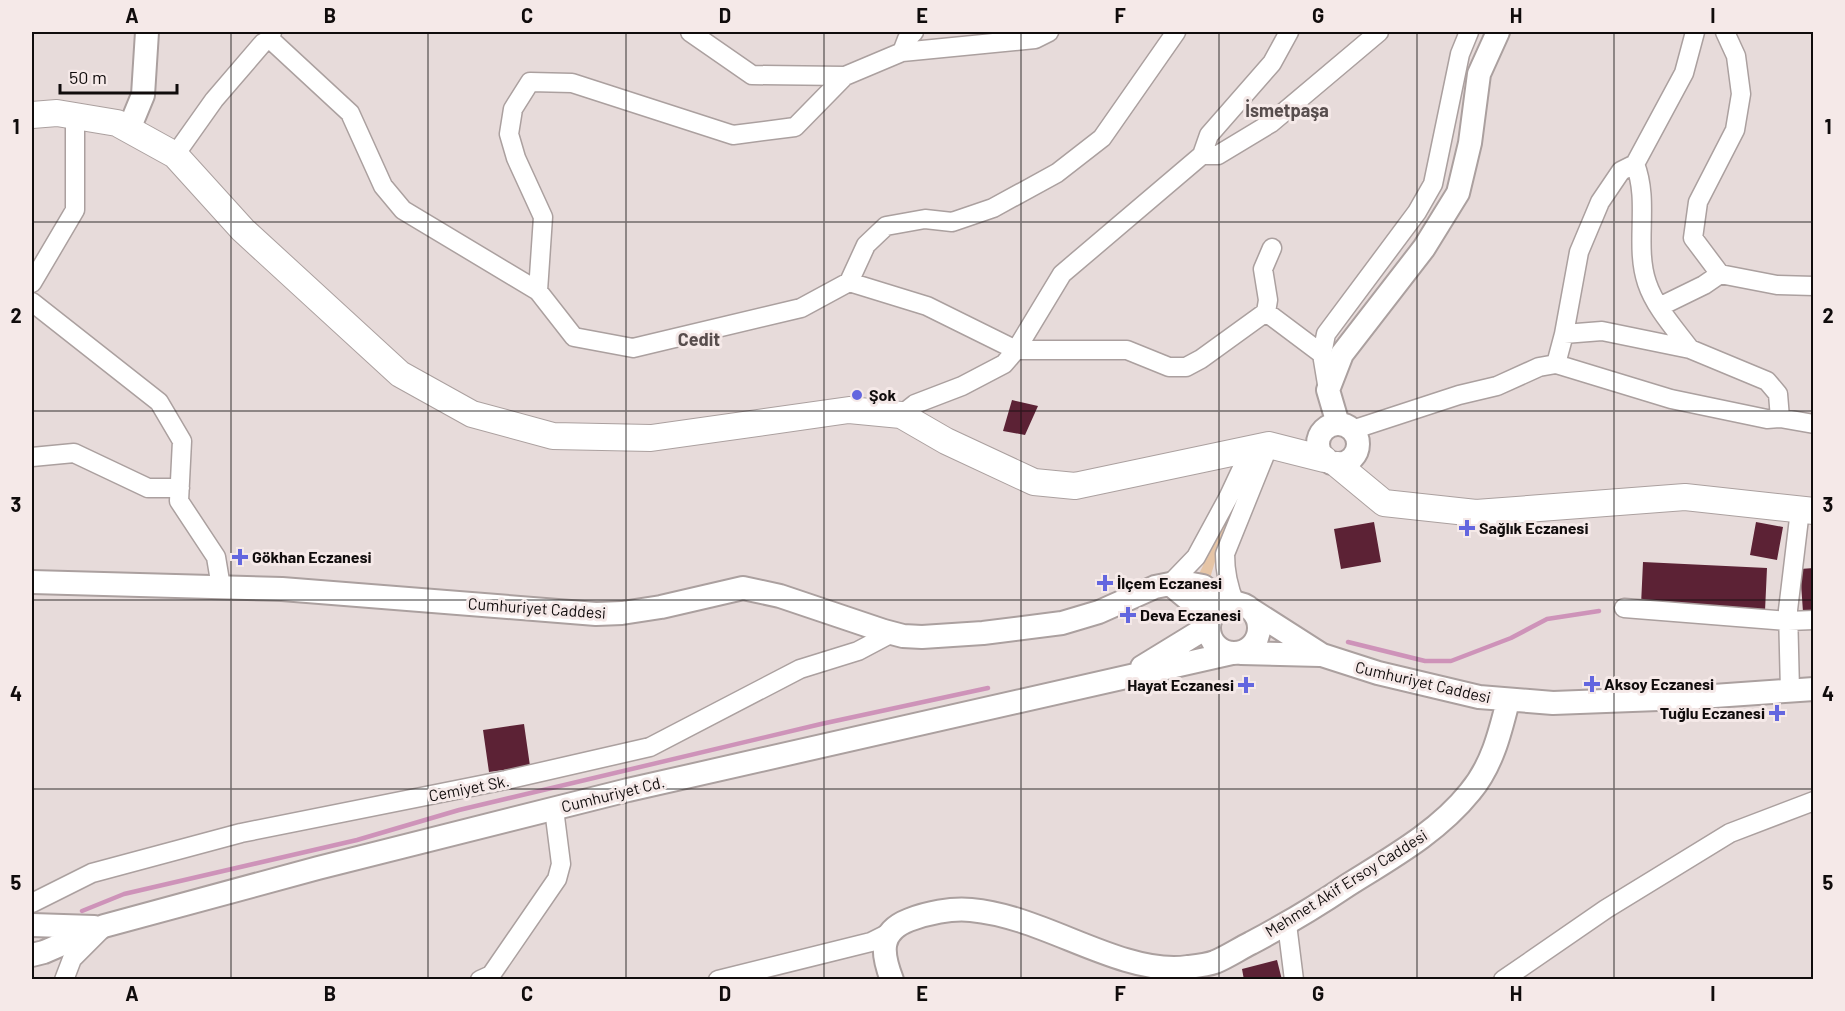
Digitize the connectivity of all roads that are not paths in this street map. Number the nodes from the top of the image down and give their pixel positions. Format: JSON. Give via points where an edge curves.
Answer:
{"nodes":[{"id":1,"x":147,"y":32,"type":"edge"},
{"id":2,"x":690,"y":32,"type":"edge"},
{"id":3,"x":914,"y":32,"type":"edge"},
{"id":4,"x":1049,"y":32,"type":"edge"},
{"id":5,"x":1176,"y":32,"type":"edge"},
{"id":6,"x":1289,"y":32,"type":"edge"},
{"id":7,"x":1379,"y":32,"type":"edge"},
{"id":8,"x":1469,"y":32,"type":"edge"},
{"id":9,"x":1498,"y":32,"type":"edge"},
{"id":10,"x":1695,"y":32,"type":"edge"},
{"id":11,"x":1725,"y":32,"type":"edge"},
{"id":12,"x":271,"y":35,"type":"edge"},
{"id":13,"x":902,"y":52,"type":"junction"},
{"id":14,"x":845,"y":76,"type":"junction"},
{"id":15,"x":32,"y":115,"type":"edge"},
{"id":16,"x":75,"y":126,"type":"junction"},
{"id":17,"x":123,"y":126,"type":"junction"},
{"id":18,"x":32,"y":130,"type":"edge"},
{"id":19,"x":175,"y":155,"type":"junction"},
{"id":20,"x":1202,"y":155,"type":"junction"},
{"id":21,"x":1635,"y":164,"type":"junction"},
{"id":22,"x":1272,"y":248,"type":"dead end"},
{"id":23,"x":1720,"y":274,"type":"junction"},
{"id":24,"x":849,"y":282,"type":"junction"},
{"id":25,"x":32,"y":283,"type":"edge"},
{"id":26,"x":1814,"y":286,"type":"edge"},
{"id":27,"x":538,"y":291,"type":"junction"},
{"id":28,"x":32,"y":302,"type":"edge"},
{"id":29,"x":1659,"y":307,"type":"junction"},
{"id":30,"x":1266,"y":312,"type":"junction"},
{"id":31,"x":1564,"y":334,"type":"junction"},
{"id":32,"x":1690,"y":349,"type":"junction"},
{"id":33,"x":1016,"y":350,"type":"junction"},
{"id":34,"x":1322,"y":354,"type":"junction"},
{"id":35,"x":1556,"y":364,"type":"junction"},
{"id":36,"x":1328,"y":390,"type":"junction"},
{"id":37,"x":902,"y":415,"type":"junction"},
{"id":38,"x":1780,"y":418,"type":"junction"},
{"id":39,"x":1814,"y":424,"type":"edge"},
{"id":40,"x":1345,"y":427,"type":"junction"},
{"id":41,"x":1260,"y":447,"type":"junction"},
{"id":42,"x":32,"y":457,"type":"edge"},
{"id":43,"x":1331,"y":462,"type":"junction"},
{"id":44,"x":180,"y":488,"type":"junction"},
{"id":45,"x":1807,"y":510,"type":"edge"},
{"id":46,"x":32,"y":582,"type":"edge"},
{"id":47,"x":1170,"y":584,"type":"junction"},
{"id":48,"x":221,"y":587,"type":"junction"},
{"id":49,"x":1624,"y":608,"type":"dead end"},
{"id":50,"x":1226,"y":612,"type":"junction"},
{"id":51,"x":1814,"y":620,"type":"edge"},
{"id":52,"x":1788,"y":621,"type":"junction"},
{"id":53,"x":892,"y":633,"type":"junction"},
{"id":54,"x":1237,"y":653,"type":"junction"},
{"id":55,"x":1322,"y":655,"type":"junction"},
{"id":56,"x":1125,"y":677,"type":"junction"},
{"id":57,"x":1814,"y":689,"type":"edge"},
{"id":58,"x":1790,"y":691,"type":"junction"},
{"id":59,"x":1508,"y":701,"type":"junction"},
{"id":60,"x":1814,"y":801,"type":"edge"},
{"id":61,"x":554,"y":809,"type":"junction"},
{"id":62,"x":32,"y":903,"type":"edge"},
{"id":63,"x":1287,"y":924,"type":"junction"},
{"id":64,"x":32,"y":925,"type":"edge"},
{"id":65,"x":104,"y":926,"type":"junction"},
{"id":66,"x":891,"y":932,"type":"junction"},
{"id":67,"x":32,"y":955,"type":"edge"},
{"id":68,"x":488,"y":978,"type":"edge"},
{"id":69,"x":64,"y":980,"type":"edge"},
{"id":70,"x":718,"y":980,"type":"edge"},
{"id":71,"x":892,"y":980,"type":"edge"},
{"id":72,"x":1294,"y":980,"type":"edge"},
{"id":73,"x":1503,"y":980,"type":"edge"}],
"edges":[{"from":1,"to":17,"type":"street","via":[[143,95]]},
{"from":2,"to":14,"type":"street","via":[[752,75]]},
{"from":3,"to":13,"type":"street"},
{"from":4,"to":13,"type":"street","via":[[1035,39]]},
{"from":5,"to":24,"type":"street","via":[[1102,138],[1057,173],[993,208],[951,222],[925,219],[886,226],[866,245]]},
{"from":6,"to":20,"type":"street","via":[[1272,63],[1209,135]]},
{"from":7,"to":20,"type":"street","via":[[1271,123],[1218,155]]},
{"from":8,"to":34,"type":"street","via":[[1460,54],[1433,184],[1417,212],[1326,334]]},
{"from":9,"to":36,"type":"street","via":[[1479,74],[1470,143],[1458,194],[1424,248],[1342,354]]},
{"from":10,"to":21,"type":"street","via":[[1684,73]]},
{"from":11,"to":23,"type":"street","via":[[1736,56],[1741,94],[1735,130],[1698,202],[1693,238]]},
{"from":12,"to":19,"type":"street","via":[[214,100]]},
{"from":12,"to":27,"type":"street","via":[[350,113],[383,186],[404,210]]},
{"from":13,"to":14,"type":"street"},
{"from":14,"to":27,"type":"street","via":[[795,127],[733,135],[572,83],[530,82],[513,109],[509,134],[543,217]]},
{"from":15,"to":17,"type":"main road","via":[[57,113]]},
{"from":16,"to":17,"type":"main road"},
{"from":16,"to":18,"type":"main road"},
{"from":16,"to":25,"type":"street","via":[[75,210]]},
{"from":17,"to":19,"type":"main road"},
{"from":19,"to":37,"type":"main road","via":[[243,230],[399,374],[472,414],[552,436],[651,438],[849,410]]},
{"from":20,"to":33,"type":"street","via":[[1062,274]]},
{"from":21,"to":29,"type":"street","via":[[1641,180],[1643,262],[1647,283]]},
{"from":21,"to":31,"type":"street","via":[[1621,171],[1600,202],[1579,252]]},
{"from":22,"to":30,"type":"street","via":[[1263,269]]},
{"from":23,"to":26,"type":"street","via":[[1777,285]]},
{"from":23,"to":29,"type":"street"},
{"from":24,"to":27,"type":"street","via":[[801,308],[633,348],[574,337]]},
{"from":24,"to":33,"type":"street","via":[[927,306]]},
{"from":28,"to":44,"type":"street","via":[[159,402],[182,441]]},
{"from":29,"to":32,"type":"street"},
{"from":30,"to":33,"type":"street","via":[[1186,367],[1169,367],[1127,350]]},
{"from":30,"to":34,"type":"street"},
{"from":31,"to":32,"type":"street","via":[[1602,331]]},
{"from":31,"to":35,"type":"street"},
{"from":32,"to":38,"type":"street","via":[[1767,381],[1778,394]]},
{"from":33,"to":37,"type":"street","via":[[1004,364],[915,404]]},
{"from":34,"to":36,"type":"street"},
{"from":35,"to":38,"type":"street","via":[[1671,399],[1767,419]]},
{"from":35,"to":40,"type":"street","via":[[1539,367],[1497,386]]},
{"from":36,"to":40,"type":"street"},
{"from":37,"to":41,"type":"main road","via":[[946,441],[1034,482],[1075,486]]},
{"from":38,"to":39,"type":"street"},
{"from":40,"to":43,"type":"street","via":[[1357,436],[1357,452],[1346,463]]},
{"from":40,"to":43,"type":"street","via":[[1330,426],[1319,437],[1319,453]]},
{"from":41,"to":43,"type":"main road"},
{"from":41,"to":47,"type":"street","via":[[1196,557]]},
{"from":41,"to":50,"type":"street","via":[[1225,555]]},
{"from":42,"to":44,"type":"street","via":[[74,453],[148,488]]},
{"from":43,"to":45,"type":"main road","via":[[1384,503],[1476,513],[1685,497]]},
{"from":44,"to":48,"type":"street","via":[[178,501],[216,557]]},
{"from":45,"to":52,"type":"street"},
{"from":46,"to":48,"type":"street","name":"Cumhuriyet Caddesi"},
{"from":47,"to":50,"type":"street","name":"Cumhuriyet Caddesi","via":[[1203,586]]},
{"from":47,"to":53,"type":"street","name":"Cumhuriyet Caddesi","via":[[1099,612],[1029,628],[951,636]]},
{"from":48,"to":53,"type":"street","name":"Cumhuriyet Caddesi","via":[[596,614],[661,607],[743,588],[780,596]]},
{"from":49,"to":52,"type":"street"},
{"from":50,"to":54,"type":"street","via":[[1211,638],[1221,650]]},
{"from":50,"to":54,"type":"street","via":[[1258,619],[1258,636],[1252,646]]},
{"from":50,"to":55,"type":"street","name":"Cumhuriyet Caddesi"},
{"from":50,"to":56,"type":"street"},
{"from":51,"to":52,"type":"street"},
{"from":52,"to":58,"type":"street"},
{"from":53,"to":62,"type":"street","name":"Cemiyet Sk.","via":[[858,651],[800,669],[650,747],[241,833],[92,873]]},
{"from":54,"to":55,"type":"street","name":"Cumhuriyet Caddesi"},
{"from":54,"to":56,"type":"street","name":"Cumhuriyet Cd."},
{"from":55,"to":59,"type":"street","name":"Cumhuriyet Caddesi","via":[[1423,684]]},
{"from":56,"to":61,"type":"street","name":"Cumhuriyet Cd."},
{"from":57,"to":58,"type":"street","name":"Cumhuriyet Caddesi"},
{"from":58,"to":59,"type":"street","name":"Cumhuriyet Caddesi","via":[[1553,703]]},
{"from":59,"to":63,"type":"street","name":"Mehmet Akif Ersoy Caddesi","via":[[1490,761],[1470,792],[1446,818],[1411,845]]},
{"from":60,"to":73,"type":"street","via":[[1730,833],[1606,909]]},
{"from":61,"to":65,"type":"street","name":"Cumhuriyet Cd."},
{"from":61,"to":68,"type":"street","via":[[561,864],[557,879]]},
{"from":63,"to":66,"type":"street","name":"Mehmet Akif Ersoy Caddesi","via":[[1214,962],[1167,968],[1128,961],[1016,920],[971,910],[920,916]]},
{"from":63,"to":72,"type":"street"},
{"from":64,"to":65,"type":"street"},
{"from":65,"to":67,"type":"street"},
{"from":65,"to":69,"type":"street","via":[[72,959]]},
{"from":66,"to":70,"type":"street","via":[[872,942]]},
{"from":66,"to":71,"type":"street","via":[[884,944],[884,954]]}]}
